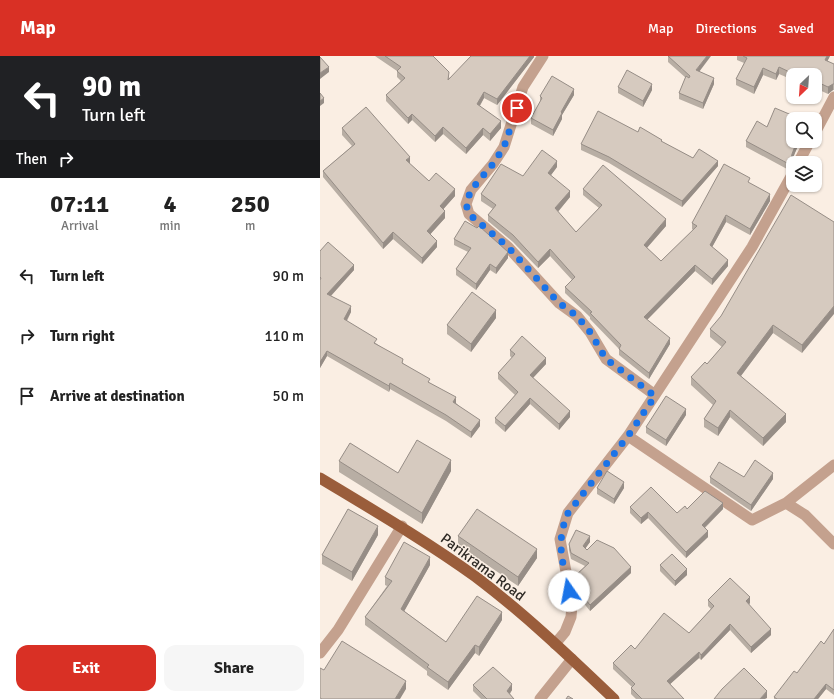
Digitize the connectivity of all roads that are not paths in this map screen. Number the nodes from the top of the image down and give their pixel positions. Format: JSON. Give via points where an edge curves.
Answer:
{"nodes":[{"id":1,"x":543,"y":56,"type":"edge"},
{"id":2,"x":834,"y":97,"type":"edge"},
{"id":3,"x":822,"y":119,"type":"edge"},
{"id":4,"x":786,"y":186,"type":"edge"},
{"id":5,"x":655,"y":396,"type":"junction"},
{"id":6,"x":628,"y":436,"type":"junction"},
{"id":7,"x":834,"y":465,"type":"edge"},
{"id":8,"x":320,"y":478,"type":"edge"},
{"id":9,"x":786,"y":503,"type":"junction"},
{"id":10,"x":402,"y":526,"type":"junction"},
{"id":11,"x":834,"y":544,"type":"edge"},
{"id":12,"x":555,"y":644,"type":"junction"},
{"id":13,"x":320,"y":653,"type":"edge"},
{"id":14,"x":572,"y":659,"type":"junction"},
{"id":15,"x":540,"y":699,"type":"edge"},
{"id":16,"x":614,"y":699,"type":"edge"}],
"edges":[{"from":1,"to":5,"type":"street","via":[[523,87],[504,147],[471,190],[466,204],[469,214],[508,247],[559,303],[577,316],[606,359]]},
{"from":2,"to":3,"type":"street"},
{"from":4,"to":5,"type":"street","via":[[752,247]]},
{"from":5,"to":6,"type":"street"},
{"from":6,"to":9,"type":"street","via":[[752,520]]},
{"from":6,"to":12,"type":"street","via":[[568,513],[563,524],[561,552],[572,605],[571,617],[565,632]]},
{"from":7,"to":9,"type":"street"},
{"from":8,"to":10,"type":"main road","name":"Parikrama Road"},
{"from":9,"to":11,"type":"street","via":[[805,515]]},
{"from":10,"to":12,"type":"main road","name":"Parikrama Road","via":[[477,578]]},
{"from":10,"to":13,"type":"street","via":[[338,630]]},
{"from":12,"to":14,"type":"main road","name":"Parikrama Road"},
{"from":14,"to":15,"type":"street"},
{"from":14,"to":16,"type":"main road","name":"Parikrama Road"}]}
